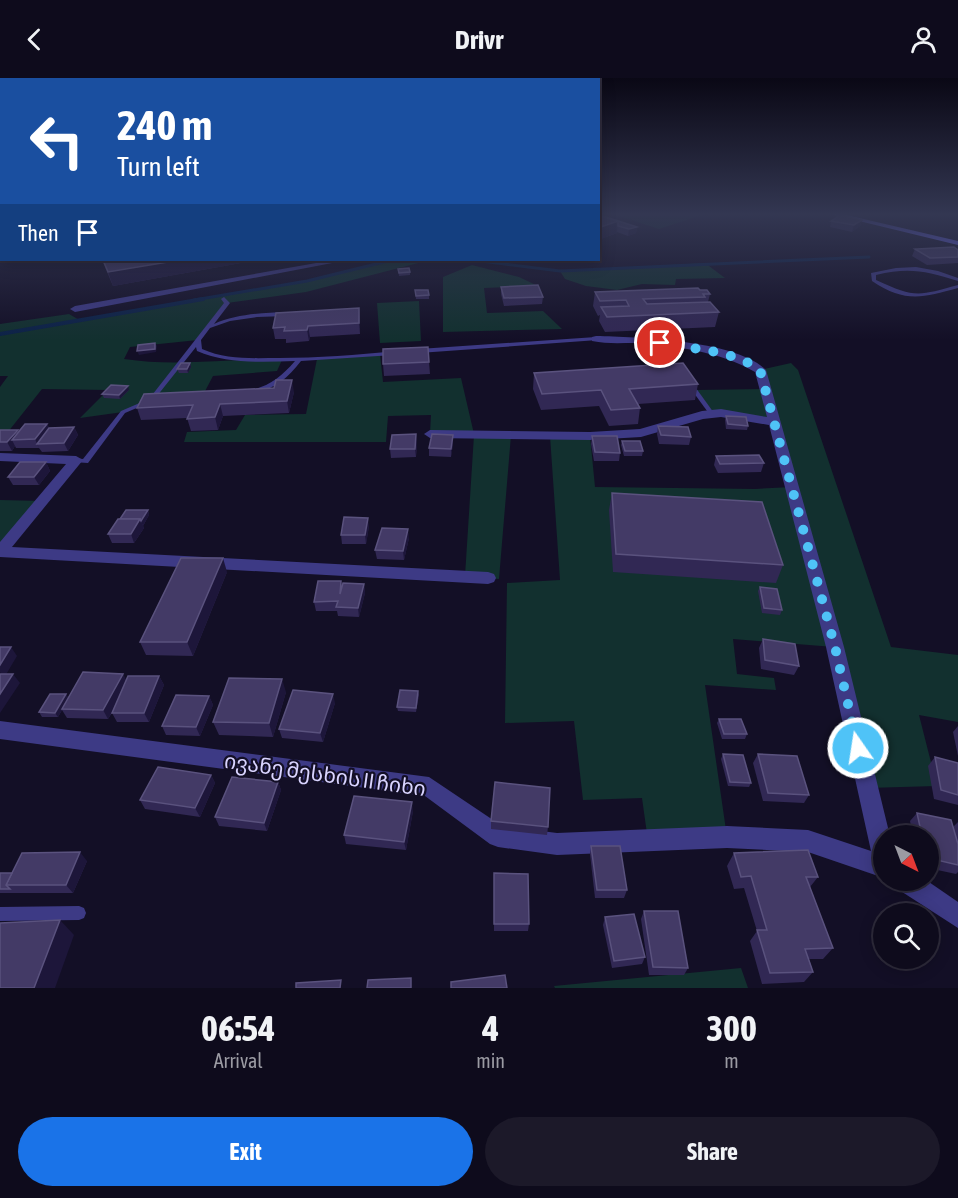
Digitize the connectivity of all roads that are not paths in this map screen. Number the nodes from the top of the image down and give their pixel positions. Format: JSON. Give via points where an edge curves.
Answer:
{"nodes":[{"id":1,"x":339,"y":261,"type":"edge"},
{"id":2,"x":958,"y":280,"type":"edge"},
{"id":3,"x":958,"y":286,"type":"edge"},
{"id":4,"x":224,"y":299,"type":"dead end"},
{"id":5,"x":75,"y":309,"type":"dead end"},
{"id":6,"x":293,"y":314,"type":"edge"},
{"id":7,"x":207,"y":328,"type":"junction"},
{"id":8,"x":596,"y":339,"type":"joint"},
{"id":9,"x":198,"y":340,"type":"junction"},
{"id":10,"x":416,"y":352,"type":"edge"},
{"id":11,"x":404,"y":353,"type":"edge"},
{"id":12,"x":299,"y":360,"type":"junction"},
{"id":13,"x":689,"y":382,"type":"edge"},
{"id":14,"x":247,"y":392,"type":"edge"},
{"id":15,"x":162,"y":399,"type":"edge"},
{"id":16,"x":151,"y":400,"type":"junction"},
{"id":17,"x":712,"y":414,"type":"junction"},
{"id":18,"x":775,"y":422,"type":"junction"},
{"id":19,"x":430,"y":434,"type":"edge"},
{"id":20,"x":0,"y":457,"type":"edge"},
{"id":21,"x":76,"y":460,"type":"junction"},
{"id":22,"x":0,"y":552,"type":"edge"},
{"id":23,"x":488,"y":578,"type":"dead end"},
{"id":24,"x":0,"y":730,"type":"edge"},
{"id":25,"x":876,"y":825,"type":"edge"},
{"id":26,"x":873,"y":863,"type":"edge"},
{"id":27,"x":920,"y":891,"type":"edge"},
{"id":28,"x":79,"y":913,"type":"dead end"},
{"id":29,"x":0,"y":914,"type":"edge"},
{"id":30,"x":958,"y":916,"type":"edge"}],
"edges":[{"from":1,"to":5,"type":"street"},
{"from":2,"to":3,"type":"lane","via":[[923,268],[873,274],[874,282],[910,297]]},
{"from":4,"to":7,"type":"lane","via":[[226,303]]},
{"from":6,"to":7,"type":"lane","via":[[228,320]]},
{"from":7,"to":9,"type":"lane"},
{"from":8,"to":10,"type":"lane"},
{"from":8,"to":18,"type":"street","via":[[660,343],[750,362],[760,370]]},
{"from":9,"to":12,"type":"lane","via":[[199,350],[213,357]]},
{"from":9,"to":16,"type":"lane"},
{"from":11,"to":12,"type":"lane"},
{"from":12,"to":14,"type":"lane","via":[[283,380]]},
{"from":13,"to":17,"type":"lane"},
{"from":15,"to":16,"type":"lane"},
{"from":16,"to":21,"type":"lane","via":[[123,412],[85,461]]},
{"from":17,"to":18,"type":"street","via":[[738,414]]},
{"from":17,"to":19,"type":"street","via":[[641,433]]},
{"from":18,"to":25,"type":"street","via":[[835,647]]},
{"from":20,"to":21,"type":"street"},
{"from":21,"to":22,"type":"street"},
{"from":22,"to":23,"type":"street"},
{"from":24,"to":26,"type":"street","name":"ივანე მესხის II ჩიხი","via":[[429,787],[498,836],[557,844],[727,837],[808,841]]},
{"from":27,"to":30,"type":"street"},
{"from":28,"to":29,"type":"lane"}]}
